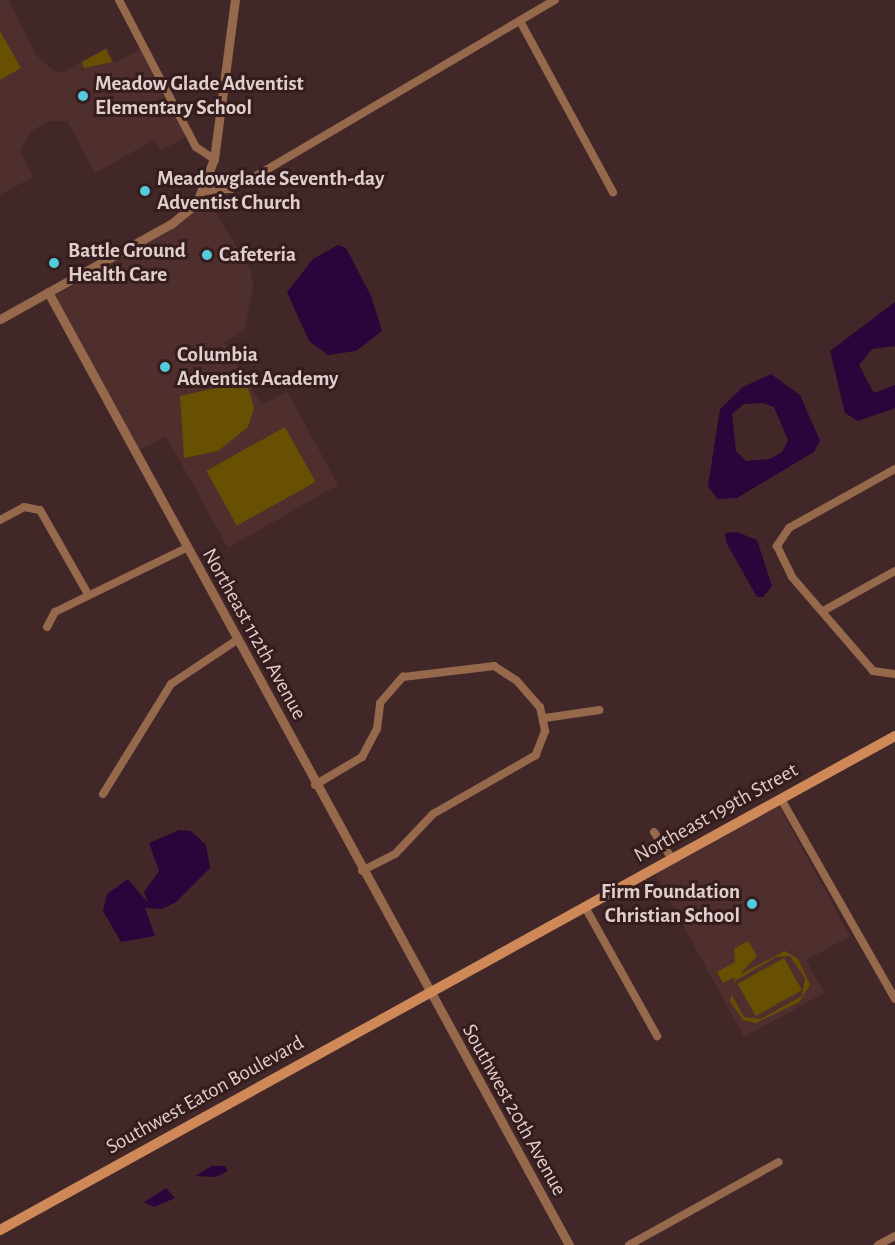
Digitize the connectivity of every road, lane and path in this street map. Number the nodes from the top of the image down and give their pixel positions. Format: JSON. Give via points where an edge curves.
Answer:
{"nodes":[{"id":1,"x":119,"y":0,"type":"edge"},
{"id":2,"x":235,"y":0,"type":"edge"},
{"id":3,"x":555,"y":0,"type":"edge"},
{"id":4,"x":520,"y":21,"type":"junction"},
{"id":5,"x":214,"y":159,"type":"junction"},
{"id":6,"x":206,"y":191,"type":"junction"},
{"id":7,"x":614,"y":192,"type":"dead end"},
{"id":8,"x":48,"y":292,"type":"junction"},
{"id":9,"x":0,"y":319,"type":"edge"},
{"id":10,"x":895,"y":469,"type":"edge"},
{"id":11,"x":0,"y":520,"type":"edge"},
{"id":12,"x":186,"y":548,"type":"junction"},
{"id":13,"x":895,"y":571,"type":"edge"},
{"id":14,"x":88,"y":594,"type":"junction"},
{"id":15,"x":822,"y":611,"type":"junction"},
{"id":16,"x":47,"y":627,"type":"dead end"},
{"id":17,"x":237,"y":640,"type":"junction"},
{"id":18,"x":895,"y":674,"type":"edge"},
{"id":19,"x":599,"y":710,"type":"dead end"},
{"id":20,"x":545,"y":718,"type":"junction"},
{"id":21,"x":895,"y":736,"type":"edge"},
{"id":22,"x":315,"y":785,"type":"junction"},
{"id":23,"x":103,"y":794,"type":"dead end"},
{"id":24,"x":782,"y":799,"type":"junction"},
{"id":25,"x":654,"y":832,"type":"dead end"},
{"id":26,"x":672,"y":859,"type":"junction"},
{"id":27,"x":362,"y":871,"type":"junction"},
{"id":28,"x":585,"y":907,"type":"junction"},
{"id":29,"x":428,"y":993,"type":"junction"},
{"id":30,"x":895,"y":999,"type":"edge"},
{"id":31,"x":657,"y":1036,"type":"dead end"},
{"id":32,"x":779,"y":1162,"type":"dead end"},
{"id":33,"x":0,"y":1230,"type":"edge"},
{"id":34,"x":895,"y":1236,"type":"edge"},
{"id":35,"x":569,"y":1245,"type":"edge"},
{"id":36,"x":629,"y":1245,"type":"edge"},
{"id":37,"x":878,"y":1245,"type":"edge"}],
"edges":[{"from":1,"to":5,"type":"street","via":[[196,147]]},
{"from":2,"to":5,"type":"street"},
{"from":3,"to":4,"type":"street"},
{"from":4,"to":6,"type":"street","via":[[261,173],[231,189]]},
{"from":4,"to":7,"type":"street"},
{"from":5,"to":6,"type":"street"},
{"from":6,"to":8,"type":"street","via":[[178,220]]},
{"from":8,"to":9,"type":"street"},
{"from":8,"to":12,"type":"street","name":"Northeast 112th Avenue"},
{"from":10,"to":15,"type":"street","via":[[789,528],[778,542],[782,562]]},
{"from":11,"to":14,"type":"street","via":[[35,507],[44,515]]},
{"from":12,"to":14,"type":"street"},
{"from":12,"to":17,"type":"street","name":"Northeast 112th Avenue"},
{"from":13,"to":15,"type":"street"},
{"from":14,"to":16,"type":"street","via":[[55,612]]},
{"from":15,"to":18,"type":"street","via":[[873,671],[885,676]]},
{"from":17,"to":22,"type":"street","name":"Northeast 112th Avenue"},
{"from":17,"to":23,"type":"street","via":[[171,684]]},
{"from":19,"to":20,"type":"street"},
{"from":20,"to":22,"type":"street","via":[[517,681],[494,666],[417,673],[393,683],[380,703],[377,729],[362,757]]},
{"from":20,"to":27,"type":"street","via":[[536,755],[433,814],[395,854]]},
{"from":21,"to":24,"type":"main road","name":"Northeast 199th Street"},
{"from":22,"to":27,"type":"street","name":"Northeast 112th Avenue"},
{"from":24,"to":26,"type":"main road","name":"Northeast 199th Street"},
{"from":24,"to":30,"type":"street"},
{"from":25,"to":26,"type":"street"},
{"from":26,"to":28,"type":"main road","name":"Northeast 199th Street"},
{"from":27,"to":29,"type":"street","name":"Northeast 112th Avenue"},
{"from":28,"to":29,"type":"main road","name":"Northeast 199th Street"},
{"from":28,"to":31,"type":"street"},
{"from":29,"to":33,"type":"main road","name":"Southwest Eaton Boulevard"},
{"from":29,"to":35,"type":"street","name":"Southwest 20th Avenue"},
{"from":32,"to":36,"type":"street"},
{"from":34,"to":37,"type":"street"}]}
